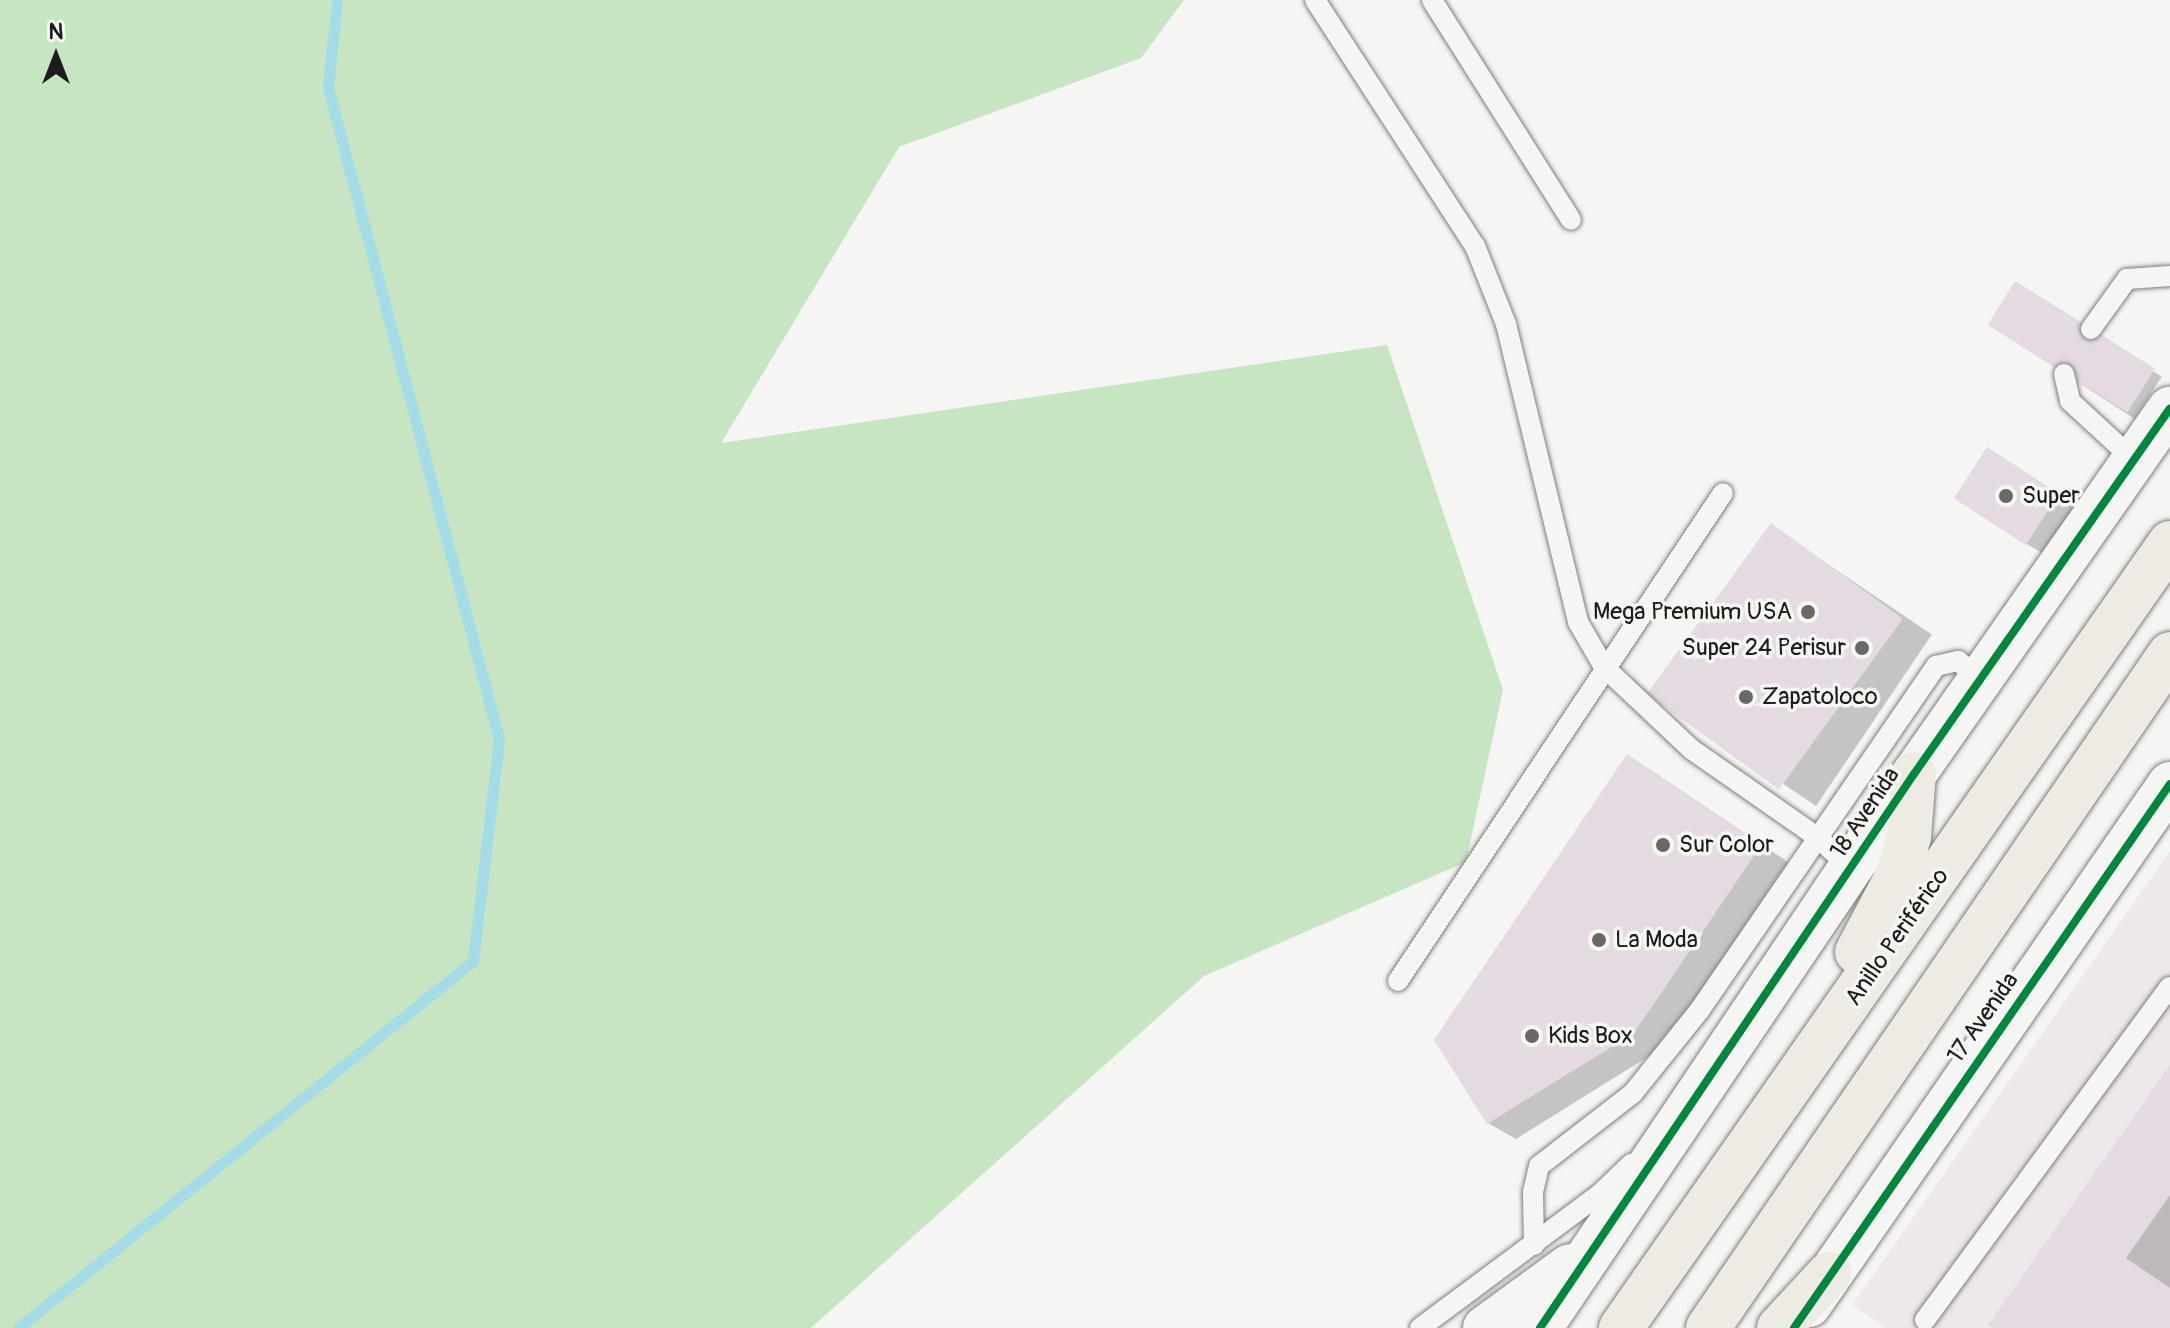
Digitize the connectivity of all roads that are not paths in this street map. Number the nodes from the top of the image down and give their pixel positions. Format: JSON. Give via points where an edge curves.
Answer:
{"nodes":[{"id":1,"x":1315,"y":0,"type":"edge"},
{"id":2,"x":1432,"y":0,"type":"edge"},
{"id":3,"x":1571,"y":220,"type":"dead end"},
{"id":4,"x":2170,"y":276,"type":"edge"},
{"id":5,"x":2091,"y":329,"type":"dead end"},
{"id":6,"x":2064,"y":374,"type":"dead end"},
{"id":7,"x":2170,"y":409,"type":"edge"},
{"id":8,"x":2134,"y":460,"type":"junction"},
{"id":9,"x":1723,"y":493,"type":"dead end"},
{"id":10,"x":2170,"y":543,"type":"edge"},
{"id":11,"x":2170,"y":654,"type":"edge"},
{"id":12,"x":1604,"y":667,"type":"junction"},
{"id":13,"x":1981,"y":679,"type":"junction"},
{"id":14,"x":1914,"y":774,"type":"junction"},
{"id":15,"x":2170,"y":784,"type":"edge"},
{"id":16,"x":1817,"y":837,"type":"junction"},
{"id":17,"x":1852,"y":869,"type":"junction"},
{"id":18,"x":1398,"y":981,"type":"dead end"},
{"id":19,"x":2170,"y":987,"type":"edge"},
{"id":20,"x":1822,"y":1045,"type":"junction"},
{"id":21,"x":1702,"y":1094,"type":"junction"},
{"id":22,"x":1601,"y":1244,"type":"junction"},
{"id":23,"x":1534,"y":1245,"type":"junction"},
{"id":24,"x":1829,"y":1274,"type":"junction"},
{"id":25,"x":1925,"y":1320,"type":"dead end"},
{"id":26,"x":1420,"y":1328,"type":"edge"},
{"id":27,"x":1485,"y":1328,"type":"edge"},
{"id":28,"x":1540,"y":1328,"type":"edge"},
{"id":29,"x":1621,"y":1328,"type":"edge"},
{"id":30,"x":1708,"y":1328,"type":"edge"},
{"id":31,"x":1779,"y":1328,"type":"edge"},
{"id":32,"x":1794,"y":1328,"type":"edge"}],
"edges":[{"from":1,"to":12,"type":"lane","via":[[1475,246],[1506,324],[1578,622]]},
{"from":2,"to":3,"type":"lane"},
{"from":4,"to":5,"type":"lane","via":[[2127,279]]},
{"from":6,"to":8,"type":"lane","via":[[2070,401]]},
{"from":7,"to":8,"type":"street","name":"18 Avenida"},
{"from":8,"to":13,"type":"street","name":"18 Avenida"},
{"from":9,"to":12,"type":"lane"},
{"from":10,"to":20,"type":"highway","name":"Anillo Periférico"},
{"from":11,"to":30,"type":"highway"},
{"from":12,"to":16,"type":"lane","via":[[1691,749]]},
{"from":12,"to":18,"type":"lane"},
{"from":13,"to":14,"type":"street","name":"18 Avenida"},
{"from":13,"to":16,"type":"lane","via":[[1958,661],[1936,666]]},
{"from":14,"to":17,"type":"street","name":"18 Avenida"},
{"from":14,"to":20,"type":"highway","via":[[1909,837],[1898,875],[1843,975]]},
{"from":15,"to":24,"type":"street","name":"17 Avenida"},
{"from":16,"to":17,"type":"lane"},
{"from":16,"to":23,"type":"lane","via":[[1699,1011],[1633,1093],[1539,1166],[1533,1192]]},
{"from":17,"to":21,"type":"street","name":"18 Avenida"},
{"from":19,"to":25,"type":"lane"},
{"from":20,"to":29,"type":"highway","name":"Anillo Periférico"},
{"from":21,"to":22,"type":"street","name":"18 Avenida"},
{"from":21,"to":23,"type":"lane","via":[[1601,1193]]},
{"from":22,"to":27,"type":"street"},
{"from":22,"to":28,"type":"street"},
{"from":23,"to":26,"type":"lane"},
{"from":24,"to":31,"type":"highway"},
{"from":24,"to":32,"type":"street","name":"17 Avenida"}]}
